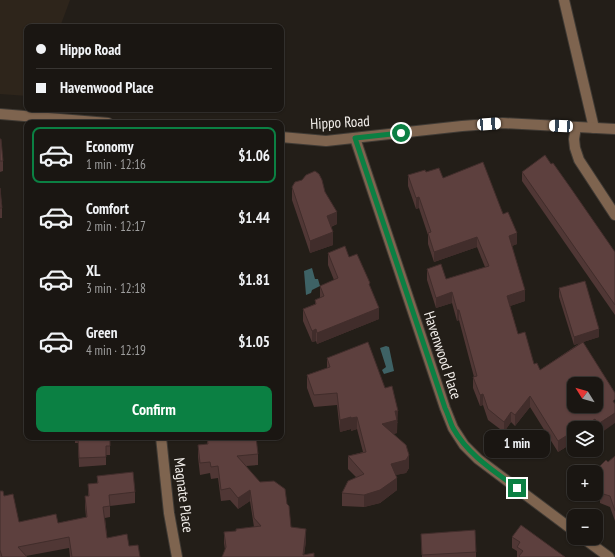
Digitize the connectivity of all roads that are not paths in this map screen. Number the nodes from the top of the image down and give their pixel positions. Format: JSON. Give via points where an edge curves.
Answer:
{"nodes":[{"id":1,"x":564,"y":0,"type":"edge"},
{"id":2,"x":0,"y":114,"type":"edge"},
{"id":3,"x":72,"y":120,"type":"edge"},
{"id":4,"x":576,"y":127,"type":"junction"},
{"id":5,"x":594,"y":128,"type":"junction"},
{"id":6,"x":615,"y":129,"type":"edge"},
{"id":7,"x":284,"y":137,"type":"edge"},
{"id":8,"x":355,"y":138,"type":"junction"},
{"id":9,"x":615,"y":215,"type":"edge"},
{"id":10,"x":161,"y":440,"type":"edge"},
{"id":11,"x":567,"y":526,"type":"edge"},
{"id":12,"x":593,"y":545,"type":"edge"},
{"id":13,"x":177,"y":557,"type":"edge"},
{"id":14,"x":609,"y":557,"type":"edge"}],
"edges":[{"from":1,"to":5,"type":"street"},
{"from":2,"to":3,"type":"street"},
{"from":4,"to":5,"type":"street","name":"Hippo Road"},
{"from":4,"to":8,"type":"street","name":"Hippo Road","via":[[502,123]]},
{"from":4,"to":9,"type":"street","via":[[574,139],[579,160]]},
{"from":5,"to":6,"type":"street","name":"Hippo Road"},
{"from":7,"to":8,"type":"street","name":"Hippo Road","via":[[326,141]]},
{"from":8,"to":11,"type":"street","name":"Havenwood Place","via":[[453,428],[464,445],[478,459]]},
{"from":10,"to":13,"type":"street","name":"Magnate Place","via":[[169,513]]},
{"from":12,"to":14,"type":"street"}]}
